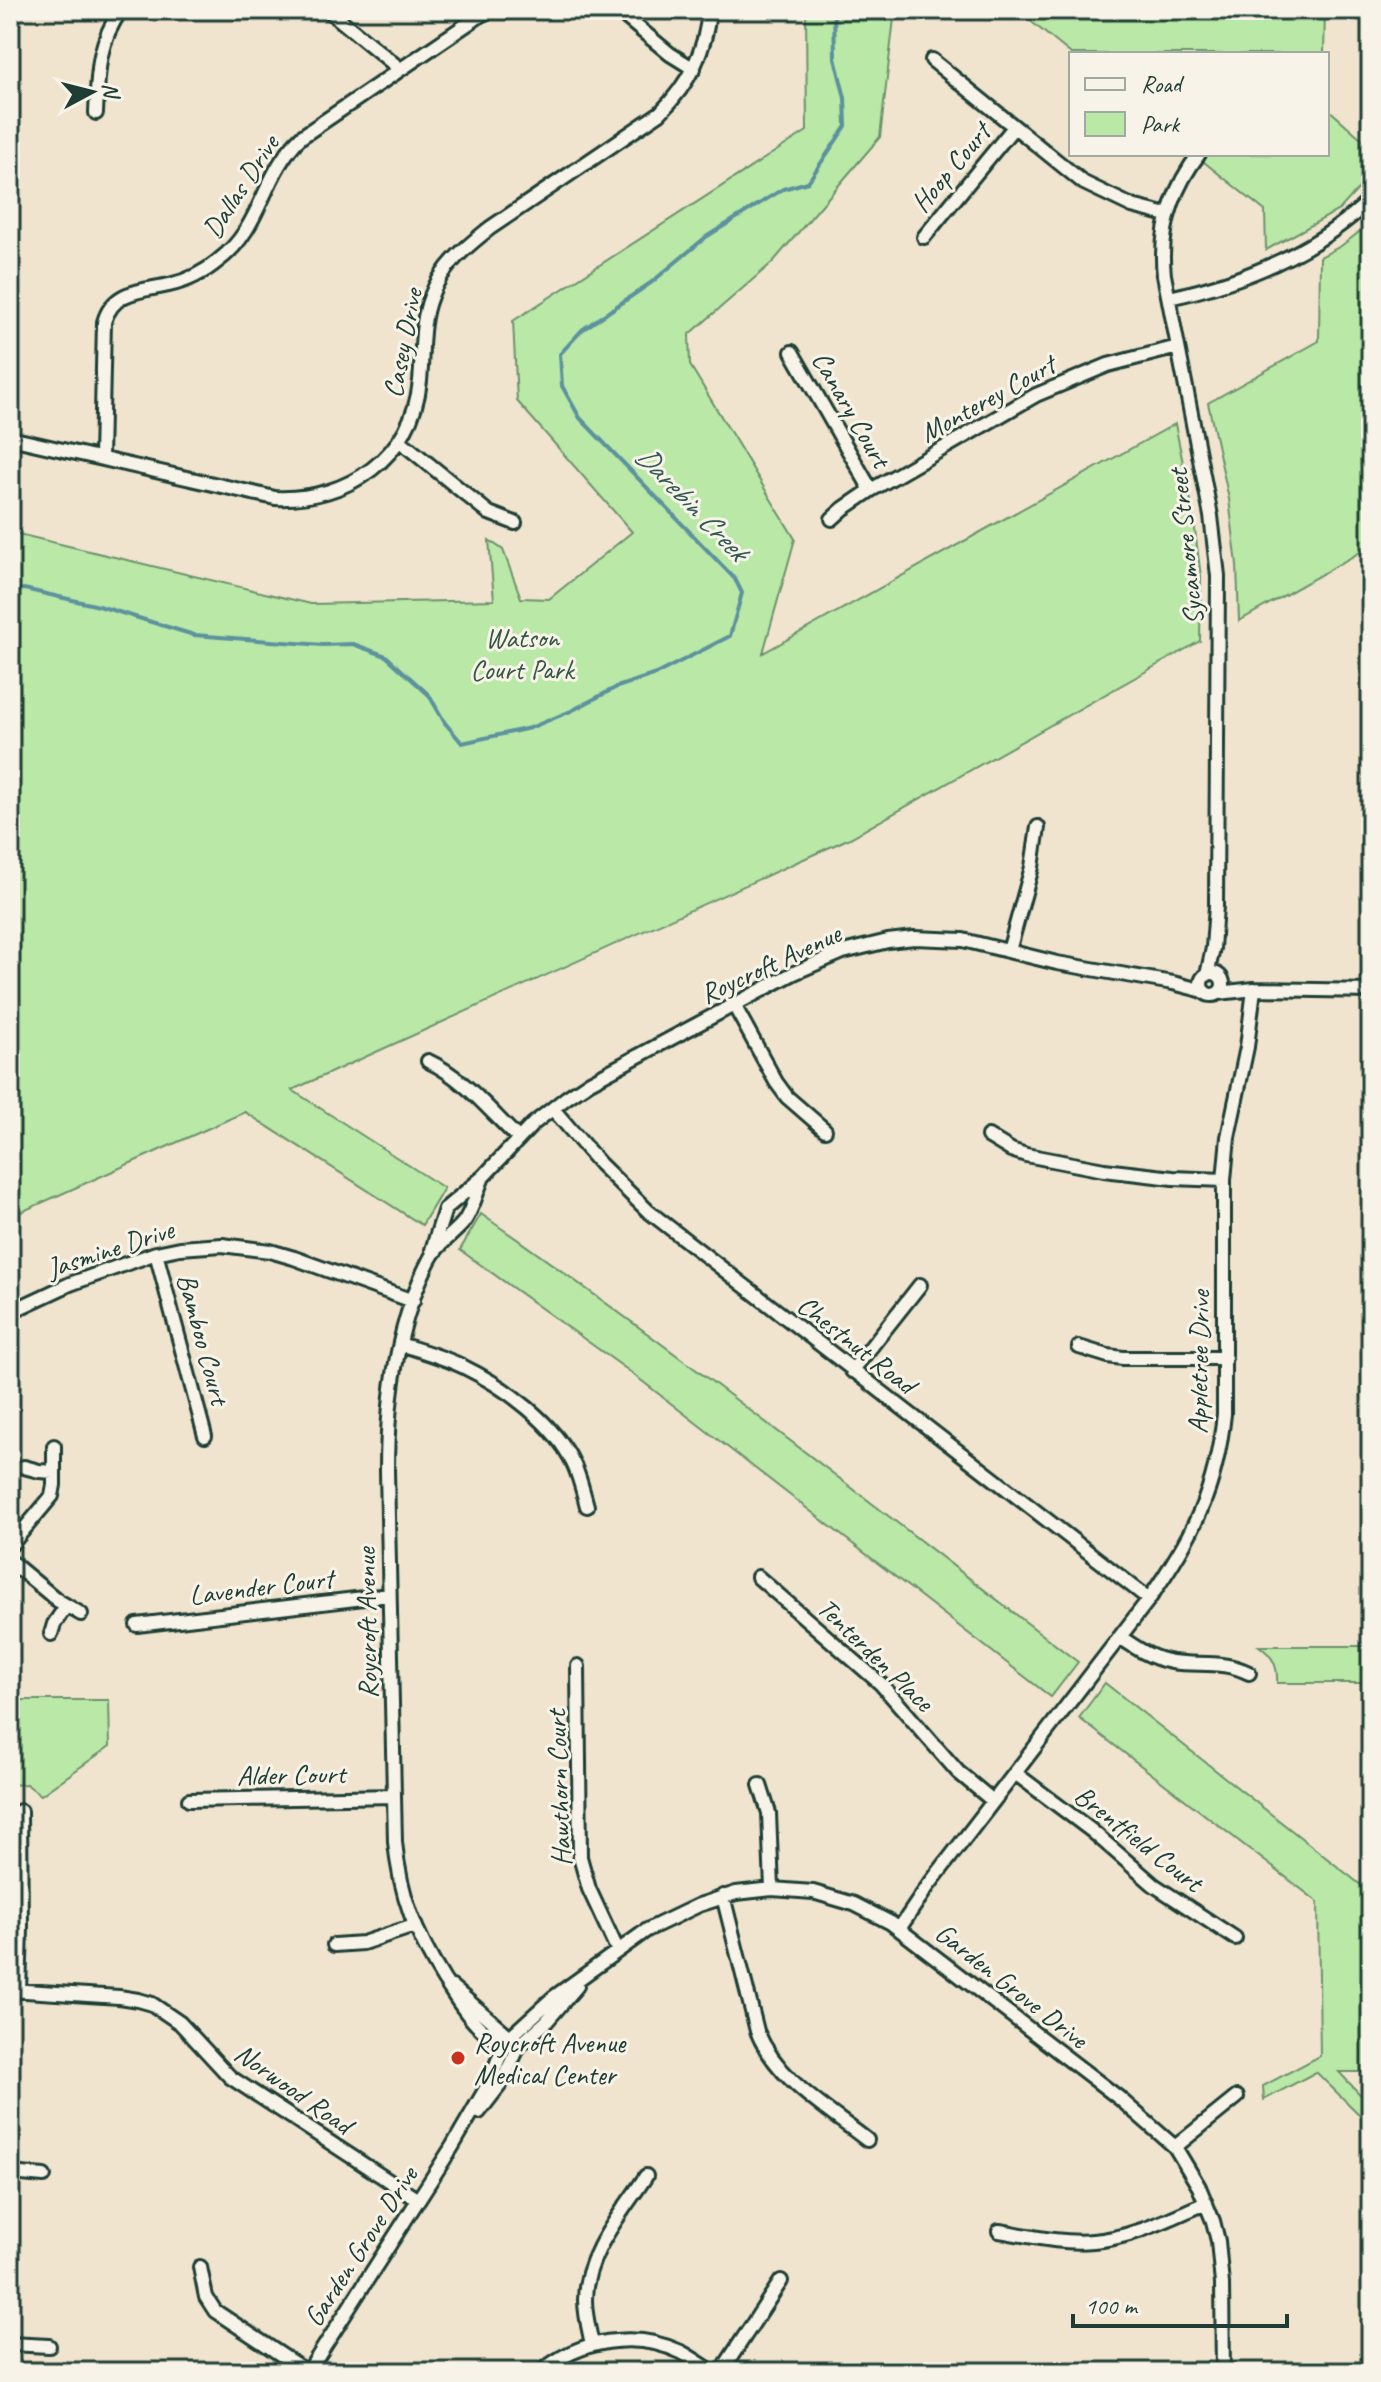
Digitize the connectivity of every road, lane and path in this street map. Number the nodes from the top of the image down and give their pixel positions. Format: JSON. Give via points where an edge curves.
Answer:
{"nodes":[{"id":1,"x":121,"y":10,"type":"edge"},
{"id":2,"x":328,"y":10,"type":"edge"},
{"id":3,"x":488,"y":10,"type":"edge"},
{"id":4,"x":617,"y":10,"type":"edge"},
{"id":5,"x":709,"y":10,"type":"edge"},
{"id":6,"x":932,"y":60,"type":"dead end"},
{"id":7,"x":400,"y":69,"type":"junction"},
{"id":8,"x":694,"y":69,"type":"junction"},
{"id":9,"x":96,"y":113,"type":"dead end"},
{"id":10,"x":1014,"y":127,"type":"junction"},
{"id":11,"x":1198,"y":156,"type":"edge"},
{"id":12,"x":1371,"y":199,"type":"edge"},
{"id":13,"x":1167,"y":215,"type":"junction"},
{"id":14,"x":924,"y":237,"type":"dead end"},
{"id":15,"x":1169,"y":298,"type":"junction"},
{"id":16,"x":1178,"y":347,"type":"junction"},
{"id":17,"x":792,"y":352,"type":"dead end"},
{"id":18,"x":10,"y":438,"type":"edge"},
{"id":19,"x":399,"y":440,"type":"junction"},
{"id":20,"x":101,"y":458,"type":"junction"},
{"id":21,"x":871,"y":490,"type":"junction"},
{"id":22,"x":832,"y":519,"type":"dead end"},
{"id":23,"x":515,"y":523,"type":"dead end"},
{"id":24,"x":1038,"y":827,"type":"dead end"},
{"id":25,"x":1009,"y":951,"type":"junction"},
{"id":26,"x":1212,"y":976,"type":"junction"},
{"id":27,"x":1173,"y":983,"type":"junction"},
{"id":28,"x":1254,"y":989,"type":"junction"},
{"id":29,"x":1204,"y":991,"type":"junction"},
{"id":30,"x":1371,"y":991,"type":"edge"},
{"id":31,"x":1219,"y":993,"type":"junction"},
{"id":32,"x":734,"y":1005,"type":"junction"},
{"id":33,"x":428,"y":1061,"type":"dead end"},
{"id":34,"x":553,"y":1109,"type":"junction"},
{"id":35,"x":825,"y":1130,"type":"dead end"},
{"id":36,"x":988,"y":1136,"type":"dead end"},
{"id":37,"x":518,"y":1138,"type":"junction"},
{"id":38,"x":483,"y":1177,"type":"junction"},
{"id":39,"x":1224,"y":1180,"type":"junction"},
{"id":40,"x":156,"y":1253,"type":"junction"},
{"id":41,"x":431,"y":1258,"type":"junction"},
{"id":42,"x":920,"y":1285,"type":"dead end"},
{"id":43,"x":413,"y":1301,"type":"junction"},
{"id":44,"x":10,"y":1312,"type":"edge"},
{"id":45,"x":400,"y":1344,"type":"junction"},
{"id":46,"x":1079,"y":1347,"type":"dead end"},
{"id":47,"x":1225,"y":1358,"type":"junction"},
{"id":48,"x":852,"y":1371,"type":"junction"},
{"id":49,"x":205,"y":1436,"type":"dead end"},
{"id":50,"x":54,"y":1446,"type":"dead end"},
{"id":51,"x":24,"y":1467,"type":"dead end"},
{"id":52,"x":54,"y":1472,"type":"junction"},
{"id":53,"x":587,"y":1506,"type":"dead end"},
{"id":54,"x":10,"y":1546,"type":"edge"},
{"id":55,"x":10,"y":1561,"type":"edge"},
{"id":56,"x":758,"y":1577,"type":"dead end"},
{"id":57,"x":389,"y":1595,"type":"junction"},
{"id":58,"x":1149,"y":1599,"type":"junction"},
{"id":59,"x":66,"y":1606,"type":"junction"},
{"id":60,"x":81,"y":1614,"type":"dead end"},
{"id":61,"x":137,"y":1625,"type":"dead end"},
{"id":62,"x":51,"y":1634,"type":"dead end"},
{"id":63,"x":1120,"y":1637,"type":"junction"},
{"id":64,"x":578,"y":1666,"type":"dead end"},
{"id":65,"x":1249,"y":1673,"type":"dead end"},
{"id":66,"x":1015,"y":1773,"type":"junction"},
{"id":67,"x":760,"y":1785,"type":"dead end"},
{"id":68,"x":394,"y":1796,"type":"junction"},
{"id":69,"x":189,"y":1800,"type":"dead end"},
{"id":70,"x":993,"y":1801,"type":"junction"},
{"id":71,"x":20,"y":1811,"type":"dead end"},
{"id":72,"x":772,"y":1889,"type":"junction"},
{"id":73,"x":723,"y":1896,"type":"junction"},
{"id":74,"x":414,"y":1926,"type":"junction"},
{"id":75,"x":895,"y":1926,"type":"junction"},
{"id":76,"x":1235,"y":1938,"type":"dead end"},
{"id":77,"x":334,"y":1945,"type":"dead end"},
{"id":78,"x":617,"y":1949,"type":"junction"},
{"id":79,"x":15,"y":1991,"type":"edge"},
{"id":80,"x":512,"y":2042,"type":"junction"},
{"id":81,"x":1237,"y":2097,"type":"dead end"},
{"id":82,"x":867,"y":2140,"type":"dead end"},
{"id":83,"x":1175,"y":2147,"type":"junction"},
{"id":84,"x":10,"y":2173,"type":"edge"},
{"id":85,"x":44,"y":2176,"type":"dead end"},
{"id":86,"x":646,"y":2176,"type":"dead end"},
{"id":87,"x":418,"y":2200,"type":"junction"},
{"id":88,"x":1206,"y":2203,"type":"junction"},
{"id":89,"x":999,"y":2231,"type":"dead end"},
{"id":90,"x":200,"y":2267,"type":"dead end"},
{"id":91,"x":781,"y":2281,"type":"dead end"},
{"id":92,"x":10,"y":2344,"type":"edge"},
{"id":93,"x":592,"y":2344,"type":"junction"},
{"id":94,"x":49,"y":2346,"type":"dead end"},
{"id":95,"x":307,"y":2372,"type":"edge"},
{"id":96,"x":541,"y":2372,"type":"edge"},
{"id":97,"x":713,"y":2372,"type":"edge"},
{"id":98,"x":721,"y":2372,"type":"edge"},
{"id":99,"x":1223,"y":2372,"type":"edge"}],
"edges":[{"from":1,"to":9,"type":"street","via":[[100,55]]},
{"from":2,"to":7,"type":"street"},
{"from":3,"to":7,"type":"street","name":"Dallas Drive"},
{"from":4,"to":8,"type":"street"},
{"from":5,"to":8,"type":"street","name":"Casey Drive"},
{"from":6,"to":10,"type":"street"},
{"from":7,"to":20,"type":"street","name":"Dallas Drive","via":[[290,148],[247,229],[218,261],[186,280],[135,291],[114,302],[104,322]]},
{"from":8,"to":19,"type":"street","name":"Casey Drive","via":[[660,113],[490,228],[450,262],[429,298],[418,397]]},
{"from":10,"to":13,"type":"street","via":[[1084,183],[1132,206]]},
{"from":10,"to":14,"type":"street","name":"Hoop Court"},
{"from":11,"to":13,"type":"street","name":"Sycamore Street"},
{"from":12,"to":15,"type":"street","via":[[1342,225],[1279,261],[1230,282]]},
{"from":13,"to":15,"type":"street","name":"Sycamore Street","via":[[1163,251]]},
{"from":15,"to":16,"type":"street","name":"Sycamore Street"},
{"from":16,"to":21,"type":"street","name":"Monterey Court","via":[[1108,365],[1036,395]]},
{"from":16,"to":26,"type":"street","name":"Sycamore Street","via":[[1218,576]]},
{"from":17,"to":21,"type":"street","name":"Canary Court"},
{"from":18,"to":20,"type":"street","name":"Casey Drive"},
{"from":19,"to":20,"type":"street","name":"Casey Drive","via":[[377,466],[351,484],[290,499]]},
{"from":19,"to":23,"type":"street","via":[[489,513]]},
{"from":21,"to":22,"type":"street","name":"Monterey Court"},
{"from":24,"to":25,"type":"street"},
{"from":25,"to":27,"type":"street","name":"Roycroft Avenue"},
{"from":25,"to":32,"type":"street","name":"Roycroft Avenue","via":[[939,938],[877,943],[819,961]]},
{"from":26,"to":27,"type":"street","name":"Roycroft Avenue"},
{"from":26,"to":28,"type":"street"},
{"from":26,"to":29,"type":"street","via":[[1201,985]]},
{"from":26,"to":31,"type":"street","via":[[1223,984]]},
{"from":27,"to":29,"type":"street","name":"Roycroft Avenue"},
{"from":28,"to":30,"type":"street"},
{"from":28,"to":31,"type":"street"},
{"from":28,"to":39,"type":"street","name":"Appletree Drive"},
{"from":29,"to":31,"type":"street"},
{"from":32,"to":34,"type":"street","name":"Roycroft Avenue","via":[[590,1082]]},
{"from":32,"to":35,"type":"street","via":[[782,1090]]},
{"from":33,"to":37,"type":"street","via":[[457,1079]]},
{"from":34,"to":37,"type":"street","name":"Roycroft Avenue"},
{"from":34,"to":48,"type":"street","name":"Chestnut Road","via":[[648,1211]]},
{"from":36,"to":39,"type":"street","via":[[1026,1155],[1104,1170]]},
{"from":37,"to":38,"type":"street","name":"Roycroft Avenue"},
{"from":38,"to":41,"type":"street","name":"Roycroft Avenue","via":[[467,1216]]},
{"from":38,"to":41,"type":"street","name":"Roycroft Avenue","via":[[445,1209]]},
{"from":39,"to":47,"type":"street","name":"Appletree Drive"},
{"from":40,"to":43,"type":"street","name":"Jasmine Drive","via":[[222,1245],[270,1251]]},
{"from":40,"to":44,"type":"street","name":"Jasmine Drive"},
{"from":40,"to":49,"type":"street","name":"Bamboo Court"},
{"from":41,"to":43,"type":"street","name":"Roycroft Avenue"},
{"from":42,"to":48,"type":"street"},
{"from":43,"to":45,"type":"street","name":"Roycroft Avenue"},
{"from":45,"to":53,"type":"street","via":[[463,1366],[533,1413],[551,1429],[574,1464]]},
{"from":45,"to":57,"type":"street","name":"Roycroft Avenue","via":[[387,1439]]},
{"from":46,"to":47,"type":"street","via":[[1123,1358]]},
{"from":47,"to":58,"type":"street","name":"Appletree Drive","via":[[1221,1443],[1208,1494],[1179,1555]]},
{"from":48,"to":58,"type":"street","name":"Chestnut Road"},
{"from":50,"to":52,"type":"street"},
{"from":51,"to":52,"type":"street"},
{"from":52,"to":54,"type":"street","via":[[52,1496]]},
{"from":55,"to":59,"type":"street"},
{"from":56,"to":70,"type":"street","name":"Tenterden Place","via":[[881,1684],[958,1772]]},
{"from":57,"to":61,"type":"street","name":"Lavender Court"},
{"from":57,"to":68,"type":"street","name":"Roycroft Avenue"},
{"from":58,"to":63,"type":"street","name":"Appletree Drive"},
{"from":59,"to":60,"type":"street"},
{"from":59,"to":62,"type":"street"},
{"from":63,"to":65,"type":"street","via":[[1160,1659],[1223,1664]]},
{"from":63,"to":66,"type":"street","name":"Appletree Drive"},
{"from":64,"to":78,"type":"street","name":"Hawthorn Court","via":[[580,1857]]},
{"from":66,"to":70,"type":"street","name":"Appletree Drive"},
{"from":66,"to":76,"type":"street","name":"Brentfield Court","via":[[1154,1885]]},
{"from":67,"to":72,"type":"street","via":[[769,1813]]},
{"from":68,"to":69,"type":"street","name":"Alder Court"},
{"from":68,"to":74,"type":"street","name":"Roycroft Avenue","via":[[397,1863]]},
{"from":70,"to":75,"type":"street","name":"Appletree Drive"},
{"from":71,"to":79,"type":"street","via":[[21,1929]]},
{"from":72,"to":73,"type":"street","name":"Garden Grove Drive"},
{"from":72,"to":75,"type":"street","name":"Garden Grove Drive","via":[[833,1897]]},
{"from":73,"to":78,"type":"street","name":"Garden Grove Drive","via":[[676,1914]]},
{"from":73,"to":82,"type":"street","via":[[763,2046],[786,2076]]},
{"from":74,"to":77,"type":"street","via":[[363,1943]]},
{"from":74,"to":80,"type":"street","name":"Roycroft Avenue","via":[[446,1982]]},
{"from":75,"to":83,"type":"street","name":"Garden Grove Drive"},
{"from":78,"to":80,"type":"street","name":"Garden Grove Drive","via":[[554,1997]]},
{"from":79,"to":87,"type":"street","name":"Norwood Road","via":[[152,2004],[180,2023],[230,2077]]},
{"from":80,"to":87,"type":"street","name":"Garden Grove Drive"},
{"from":81,"to":83,"type":"street"},
{"from":83,"to":88,"type":"street","name":"Garden Grove Drive"},
{"from":84,"to":85,"type":"street"},
{"from":86,"to":93,"type":"street","via":[[589,2271],[585,2301]]},
{"from":87,"to":95,"type":"street","name":"Garden Grove Drive"},
{"from":88,"to":89,"type":"street","via":[[1107,2240]]},
{"from":88,"to":99,"type":"street","name":"Garden Grove Drive","via":[[1221,2261]]},
{"from":90,"to":95,"type":"street","via":[[206,2297],[215,2311]]},
{"from":91,"to":98,"type":"street"},
{"from":92,"to":94,"type":"street"},
{"from":93,"to":96,"type":"street"},
{"from":93,"to":97,"type":"street","via":[[648,2342]]}]}
